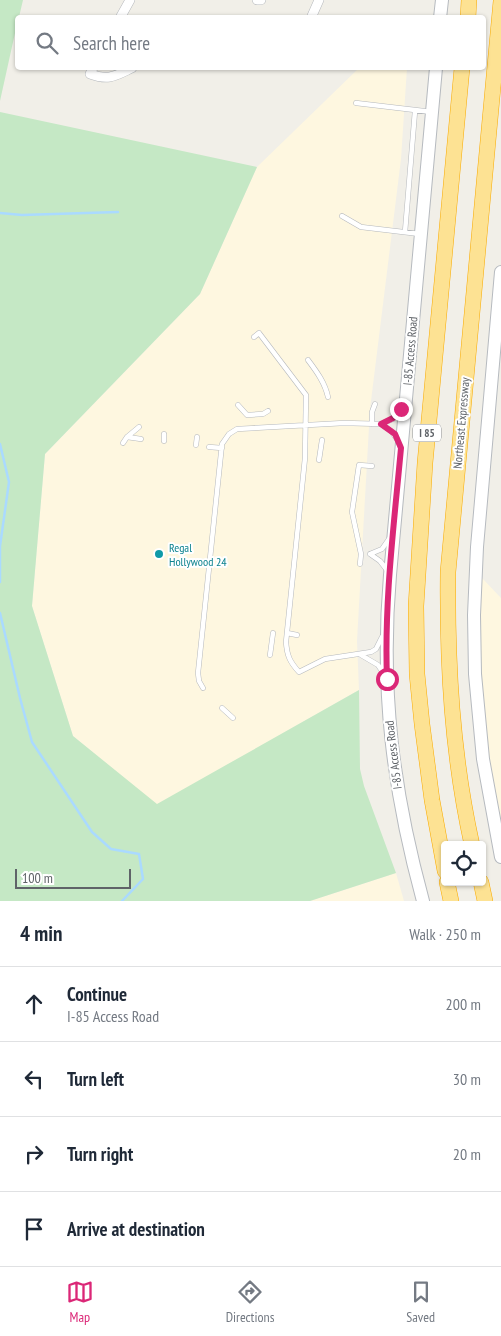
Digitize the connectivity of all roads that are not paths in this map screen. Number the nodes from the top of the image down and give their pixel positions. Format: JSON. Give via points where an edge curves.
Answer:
{"nodes":[{"id":1,"x":130,"y":0,"type":"edge"},
{"id":2,"x":319,"y":0,"type":"edge"},
{"id":3,"x":442,"y":0,"type":"edge"},
{"id":4,"x":469,"y":0,"type":"edge"},
{"id":5,"x":501,"y":1,"type":"edge"},
{"id":6,"x":122,"y":15,"type":"edge"},
{"id":7,"x":312,"y":15,"type":"edge"},
{"id":8,"x":440,"y":15,"type":"edge"},
{"id":9,"x":468,"y":15,"type":"edge"},
{"id":10,"x":92,"y":70,"type":"edge"},
{"id":11,"x":128,"y":70,"type":"edge"},
{"id":12,"x":436,"y":70,"type":"edge"},
{"id":13,"x":462,"y":70,"type":"edge"},
{"id":14,"x":356,"y":103,"type":"dead end"},
{"id":15,"x":415,"y":110,"type":"junction"},
{"id":16,"x":432,"y":112,"type":"junction"},
{"id":17,"x":342,"y":216,"type":"dead end"},
{"id":18,"x":405,"y":232,"type":"junction"},
{"id":19,"x":421,"y":234,"type":"junction"},
{"id":20,"x":501,"y":272,"type":"edge"},
{"id":21,"x":254,"y":337,"type":"dead end"},
{"id":22,"x":308,"y":360,"type":"dead end"},
{"id":23,"x":497,"y":373,"type":"edge"},
{"id":24,"x":328,"y":397,"type":"dead end"},
{"id":25,"x":406,"y":400,"type":"junction"},
{"id":26,"x":375,"y":404,"type":"dead end"},
{"id":27,"x":238,"y":405,"type":"dead end"},
{"id":28,"x":268,"y":411,"type":"dead end"},
{"id":29,"x":372,"y":424,"type":"junction"},
{"id":30,"x":381,"y":424,"type":"junction"},
{"id":31,"x":306,"y":425,"type":"junction"},
{"id":32,"x":139,"y":427,"type":"dead end"},
{"id":33,"x":164,"y":434,"type":"dead end"},
{"id":34,"x":127,"y":437,"type":"junction"},
{"id":35,"x":197,"y":437,"type":"dead end"},
{"id":36,"x":142,"y":439,"type":"dead end"},
{"id":37,"x":322,"y":440,"type":"dead end"},
{"id":38,"x":164,"y":441,"type":"dead end"},
{"id":39,"x":123,"y":443,"type":"dead end"},
{"id":40,"x":196,"y":445,"type":"dead end"},
{"id":41,"x":209,"y":446,"type":"dead end"},
{"id":42,"x":222,"y":448,"type":"junction"},
{"id":43,"x":401,"y":448,"type":"junction"},
{"id":44,"x":319,"y":460,"type":"dead end"},
{"id":45,"x":372,"y":466,"type":"dead end"},
{"id":46,"x":394,"y":526,"type":"junction"},
{"id":47,"x":360,"y":564,"type":"dead end"},
{"id":48,"x":390,"y":576,"type":"junction"},
{"id":49,"x":387,"y":626,"type":"junction"},
{"id":50,"x":273,"y":633,"type":"dead end"},
{"id":51,"x":287,"y":633,"type":"junction"},
{"id":52,"x":297,"y":635,"type":"dead end"},
{"id":53,"x":270,"y":655,"type":"dead end"},
{"id":54,"x":360,"y":655,"type":"junction"},
{"id":55,"x":387,"y":679,"type":"junction"},
{"id":56,"x":203,"y":688,"type":"dead end"},
{"id":57,"x":222,"y":708,"type":"dead end"},
{"id":58,"x":233,"y":718,"type":"dead end"},
{"id":59,"x":471,"y":841,"type":"edge"},
{"id":60,"x":441,"y":850,"type":"edge"},
{"id":61,"x":501,"y":857,"type":"edge"},
{"id":62,"x":448,"y":886,"type":"edge"},
{"id":63,"x":482,"y":886,"type":"edge"},
{"id":64,"x":423,"y":901,"type":"edge"},
{"id":65,"x":451,"y":901,"type":"edge"},
{"id":66,"x":485,"y":901,"type":"edge"}],
"edges":[{"from":1,"to":6,"type":"street"},
{"from":2,"to":7,"type":"street"},
{"from":3,"to":8,"type":"main road"},
{"from":4,"to":9,"type":"highway"},
{"from":5,"to":59,"type":"highway","name":"Northeast Expressway","number":"I 85","via":[[448,572],[450,695]]},
{"from":10,"to":11,"type":"street","via":[[90,74],[104,79]]},
{"from":12,"to":16,"type":"main road","name":"I-85 Access Road"},
{"from":13,"to":60,"type":"highway","number":"I 85","via":[[425,463],[416,606],[422,724]]},
{"from":14,"to":15,"type":"lane"},
{"from":15,"to":16,"type":"lane"},
{"from":15,"to":18,"type":"lane"},
{"from":16,"to":19,"type":"main road","name":"I-85 Access Road"},
{"from":17,"to":18,"type":"lane","via":[[361,227]]},
{"from":18,"to":19,"type":"lane"},
{"from":19,"to":25,"type":"main road","name":"I-85 Access Road"},
{"from":20,"to":23,"type":"main road"},
{"from":21,"to":31,"type":"lane","via":[[259,333],[306,395]]},
{"from":22,"to":24,"type":"lane","via":[[321,377]]},
{"from":23,"to":61,"type":"main road","via":[[477,547],[474,615],[482,750]]},
{"from":25,"to":30,"type":"lane","via":[[393,418]]},
{"from":25,"to":43,"type":"main road","name":"I-85 Access Road"},
{"from":26,"to":29,"type":"lane"},
{"from":27,"to":28,"type":"lane","via":[[247,415]]},
{"from":29,"to":30,"type":"lane"},
{"from":29,"to":31,"type":"lane"},
{"from":30,"to":43,"type":"lane","via":[[395,434]]},
{"from":31,"to":42,"type":"lane","via":[[237,429],[229,434]]},
{"from":31,"to":51,"type":"lane"},
{"from":32,"to":34,"type":"lane"},
{"from":33,"to":38,"type":"lane"},
{"from":34,"to":36,"type":"lane"},
{"from":34,"to":39,"type":"lane"},
{"from":35,"to":40,"type":"lane"},
{"from":37,"to":44,"type":"lane"},
{"from":41,"to":42,"type":"lane"},
{"from":42,"to":56,"type":"lane","via":[[198,673]]},
{"from":43,"to":46,"type":"main road","name":"I-85 Access Road"},
{"from":45,"to":47,"type":"lane","via":[[359,465],[352,512],[361,554]]},
{"from":46,"to":48,"type":"main road","name":"I-85 Access Road"},
{"from":46,"to":48,"type":"lane","via":[[386,545],[370,554],[380,561]]},
{"from":48,"to":49,"type":"main road","name":"I-85 Access Road"},
{"from":49,"to":54,"type":"lane","via":[[376,649]]},
{"from":49,"to":55,"type":"main road","name":"I-85 Access Road"},
{"from":50,"to":53,"type":"lane"},
{"from":51,"to":52,"type":"lane"},
{"from":51,"to":54,"type":"lane","via":[[287,655],[300,672],[325,659]]},
{"from":54,"to":55,"type":"lane","via":[[378,665]]},
{"from":55,"to":64,"type":"main road","name":"I-85 Access Road","via":[[398,793]]},
{"from":57,"to":58,"type":"lane"},
{"from":62,"to":65,"type":"highway"},
{"from":63,"to":66,"type":"highway"}]}
